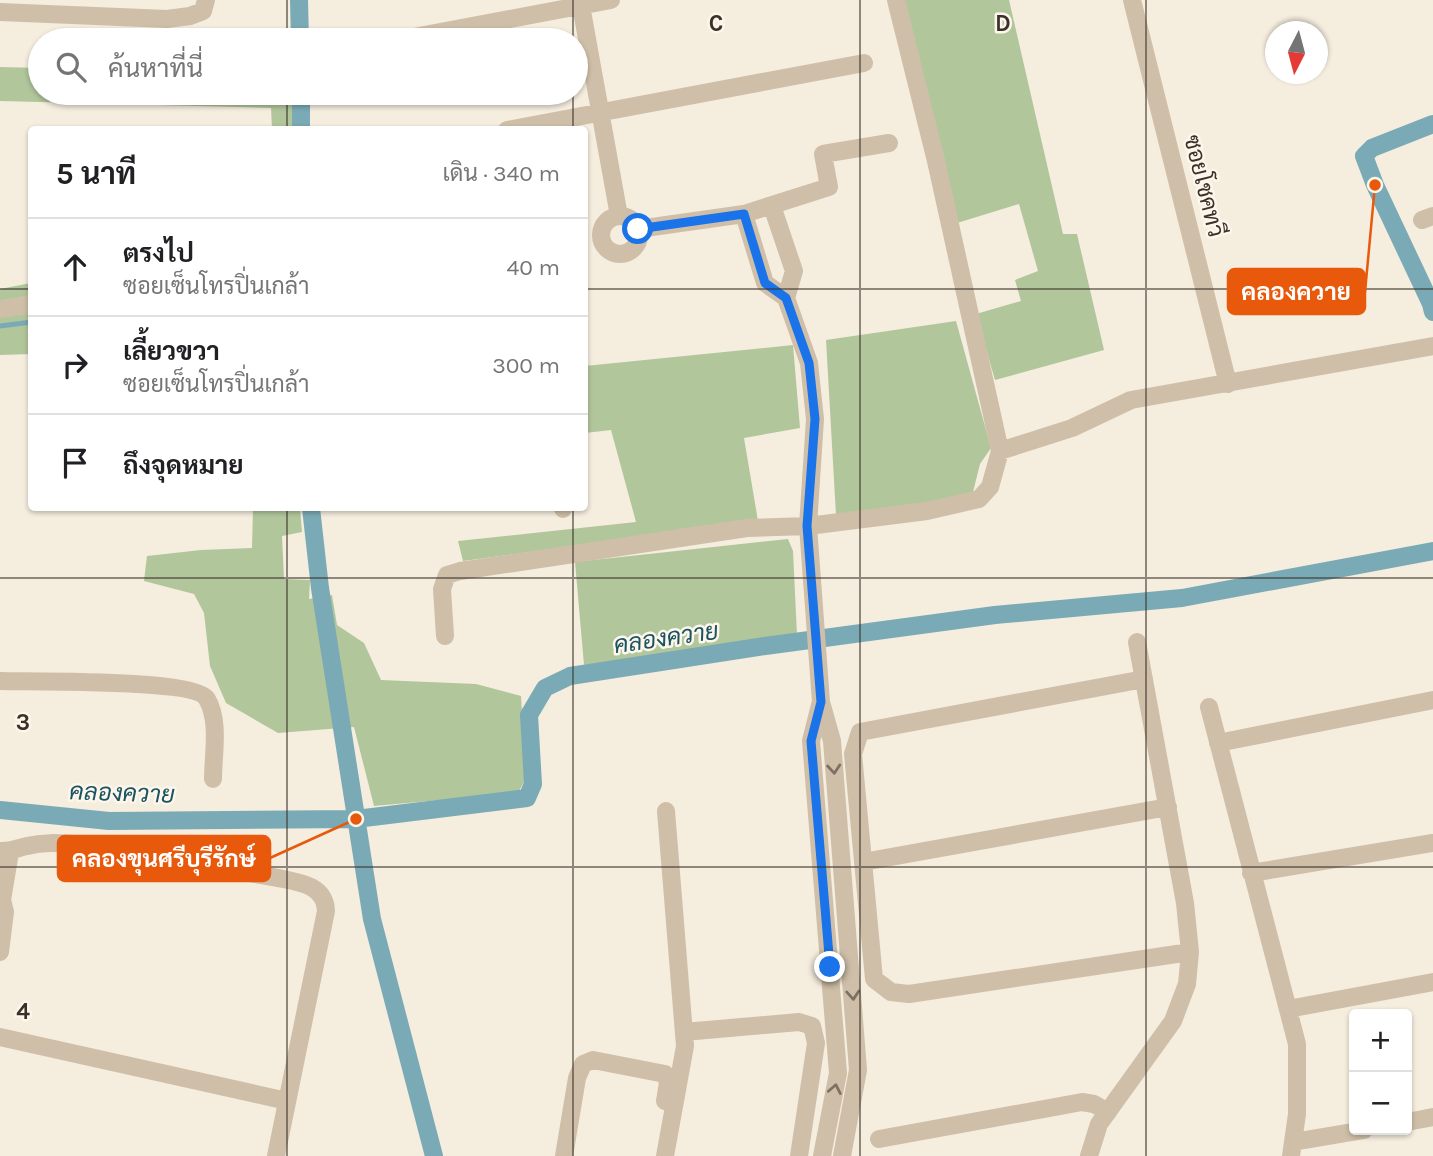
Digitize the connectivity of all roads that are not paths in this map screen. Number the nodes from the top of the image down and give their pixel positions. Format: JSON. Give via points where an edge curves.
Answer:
{"nodes":[{"id":1,"x":206,"y":0,"type":"edge"},
{"id":2,"x":611,"y":0,"type":"edge"},
{"id":3,"x":896,"y":0,"type":"edge"},
{"id":4,"x":1132,"y":0,"type":"edge"},
{"id":5,"x":580,"y":3,"type":"edge"},
{"id":6,"x":0,"y":12,"type":"edge"},
{"id":7,"x":457,"y":28,"type":"edge"},
{"id":8,"x":585,"y":28,"type":"edge"},
{"id":9,"x":588,"y":47,"type":"edge"},
{"id":10,"x":864,"y":63,"type":"dead end"},
{"id":11,"x":600,"y":112,"type":"junction"},
{"id":12,"x":528,"y":126,"type":"edge"},
{"id":13,"x":889,"y":143,"type":"dead end"},
{"id":14,"x":772,"y":206,"type":"junction"},
{"id":15,"x":744,"y":214,"type":"junction"},
{"id":16,"x":619,"y":216,"type":"junction"},
{"id":17,"x":638,"y":229,"type":"junction"},
{"id":18,"x":592,"y":237,"type":"edge"},
{"id":19,"x":786,"y":298,"type":"junction"},
{"id":20,"x":28,"y":305,"type":"edge"},
{"id":21,"x":0,"y":309,"type":"edge"},
{"id":22,"x":1431,"y":347,"type":"edge"},
{"id":23,"x":1228,"y":384,"type":"junction"},
{"id":24,"x":1000,"y":451,"type":"junction"},
{"id":25,"x":807,"y":526,"type":"junction"},
{"id":26,"x":445,"y":636,"type":"dead end"},
{"id":27,"x":1137,"y":642,"type":"dead end"},
{"id":28,"x":1144,"y":679,"type":"junction"},
{"id":29,"x":0,"y":681,"type":"edge"},
{"id":30,"x":1433,"y":700,"type":"edge"},
{"id":31,"x":821,"y":702,"type":"junction"},
{"id":32,"x":1209,"y":708,"type":"dead end"},
{"id":33,"x":1218,"y":743,"type":"junction"},
{"id":34,"x":213,"y":779,"type":"dead end"},
{"id":35,"x":1168,"y":807,"type":"junction"},
{"id":36,"x":666,"y":811,"type":"dead end"},
{"id":37,"x":1433,"y":843,"type":"edge"},
{"id":38,"x":5,"y":852,"type":"edge"},
{"id":39,"x":863,"y":862,"type":"junction"},
{"id":40,"x":1251,"y":873,"type":"junction"},
{"id":41,"x":2,"y":906,"type":"edge"},
{"id":42,"x":0,"y":952,"type":"edge"},
{"id":43,"x":1190,"y":952,"type":"junction"},
{"id":44,"x":1433,"y":982,"type":"edge"},
{"id":45,"x":1289,"y":1009,"type":"junction"},
{"id":46,"x":684,"y":1032,"type":"junction"},
{"id":47,"x":0,"y":1037,"type":"edge"},
{"id":48,"x":287,"y":1101,"type":"junction"},
{"id":49,"x":1108,"y":1112,"type":"junction"},
{"id":50,"x":1433,"y":1117,"type":"edge"},
{"id":51,"x":1412,"y":1121,"type":"edge"},
{"id":52,"x":1349,"y":1134,"type":"edge"},
{"id":53,"x":879,"y":1139,"type":"dead end"},
{"id":54,"x":1292,"y":1149,"type":"edge"},
{"id":55,"x":276,"y":1156,"type":"edge"},
{"id":56,"x":564,"y":1156,"type":"edge"},
{"id":57,"x":653,"y":1156,"type":"edge"},
{"id":58,"x":665,"y":1156,"type":"edge"},
{"id":59,"x":799,"y":1156,"type":"edge"},
{"id":60,"x":822,"y":1156,"type":"edge"},
{"id":61,"x":842,"y":1156,"type":"edge"},
{"id":62,"x":1089,"y":1156,"type":"edge"}],
"edges":[{"from":1,"to":6,"type":"street","via":[[203,11],[167,19]]},
{"from":2,"to":5,"type":"street"},
{"from":3,"to":24,"type":"street"},
{"from":4,"to":23,"type":"street","name":"ซอยโชคทวี"},
{"from":5,"to":7,"type":"street"},
{"from":5,"to":8,"type":"street"},
{"from":9,"to":11,"type":"street"},
{"from":10,"to":11,"type":"street"},
{"from":11,"to":12,"type":"street"},
{"from":11,"to":16,"type":"street"},
{"from":13,"to":14,"type":"street","via":[[823,154],[829,187]]},
{"from":14,"to":15,"type":"street"},
{"from":14,"to":19,"type":"street","via":[[794,271]]},
{"from":15,"to":17,"type":"street"},
{"from":15,"to":19,"type":"street","via":[[765,283]]},
{"from":16,"to":17,"type":"street"},
{"from":16,"to":18,"type":"street","via":[[608,220]]},
{"from":17,"to":18,"type":"street","via":[[637,242],[623,254],[610,252]]},
{"from":19,"to":25,"type":"street","via":[[809,363],[815,419]]},
{"from":20,"to":21,"type":"street"},
{"from":22,"to":23,"type":"street"},
{"from":23,"to":24,"type":"street","via":[[1131,400],[1072,428]]},
{"from":24,"to":25,"type":"street","via":[[989,486],[979,499],[927,511]]},
{"from":25,"to":26,"type":"street","via":[[747,528],[460,571],[447,575],[442,589]]},
{"from":25,"to":31,"type":"street"},
{"from":27,"to":28,"type":"street"},
{"from":28,"to":35,"type":"street"},
{"from":28,"to":39,"type":"street","via":[[860,732],[853,754]]},
{"from":29,"to":34,"type":"street","via":[[160,685],[201,693],[214,724]]},
{"from":30,"to":33,"type":"street"},
{"from":60,"to":31,"type":"street","one_way":true,"via":[[838,1073],[811,741]]},
{"from":31,"to":61,"type":"street","one_way":true,"via":[[832,741],[858,1070]]},
{"from":32,"to":33,"type":"street"},
{"from":33,"to":40,"type":"street"},
{"from":35,"to":39,"type":"street"},
{"from":35,"to":43,"type":"street"},
{"from":36,"to":46,"type":"street"},
{"from":37,"to":40,"type":"street"},
{"from":38,"to":41,"type":"street"},
{"from":38,"to":48,"type":"street","via":[[47,843],[73,844],[273,877],[319,891],[327,911]]},
{"from":39,"to":43,"type":"street","via":[[874,979],[891,992],[909,994]]},
{"from":40,"to":45,"type":"street"},
{"from":41,"to":42,"type":"street"},
{"from":43,"to":49,"type":"street","via":[[1187,984],[1173,1021]]},
{"from":44,"to":45,"type":"street"},
{"from":45,"to":54,"type":"street","via":[[1297,1044]]},
{"from":46,"to":58,"type":"street"},
{"from":46,"to":59,"type":"street","via":[[799,1022],[812,1026],[816,1043]]},
{"from":47,"to":48,"type":"street"},
{"from":48,"to":55,"type":"street"},
{"from":49,"to":53,"type":"street","via":[[1082,1102]]},
{"from":49,"to":62,"type":"street","via":[[1099,1124]]},
{"from":50,"to":51,"type":"street"},
{"from":52,"to":54,"type":"street"},
{"from":56,"to":57,"type":"street","via":[[577,1078],[583,1064],[593,1060],[665,1074],[668,1083]]}]}
